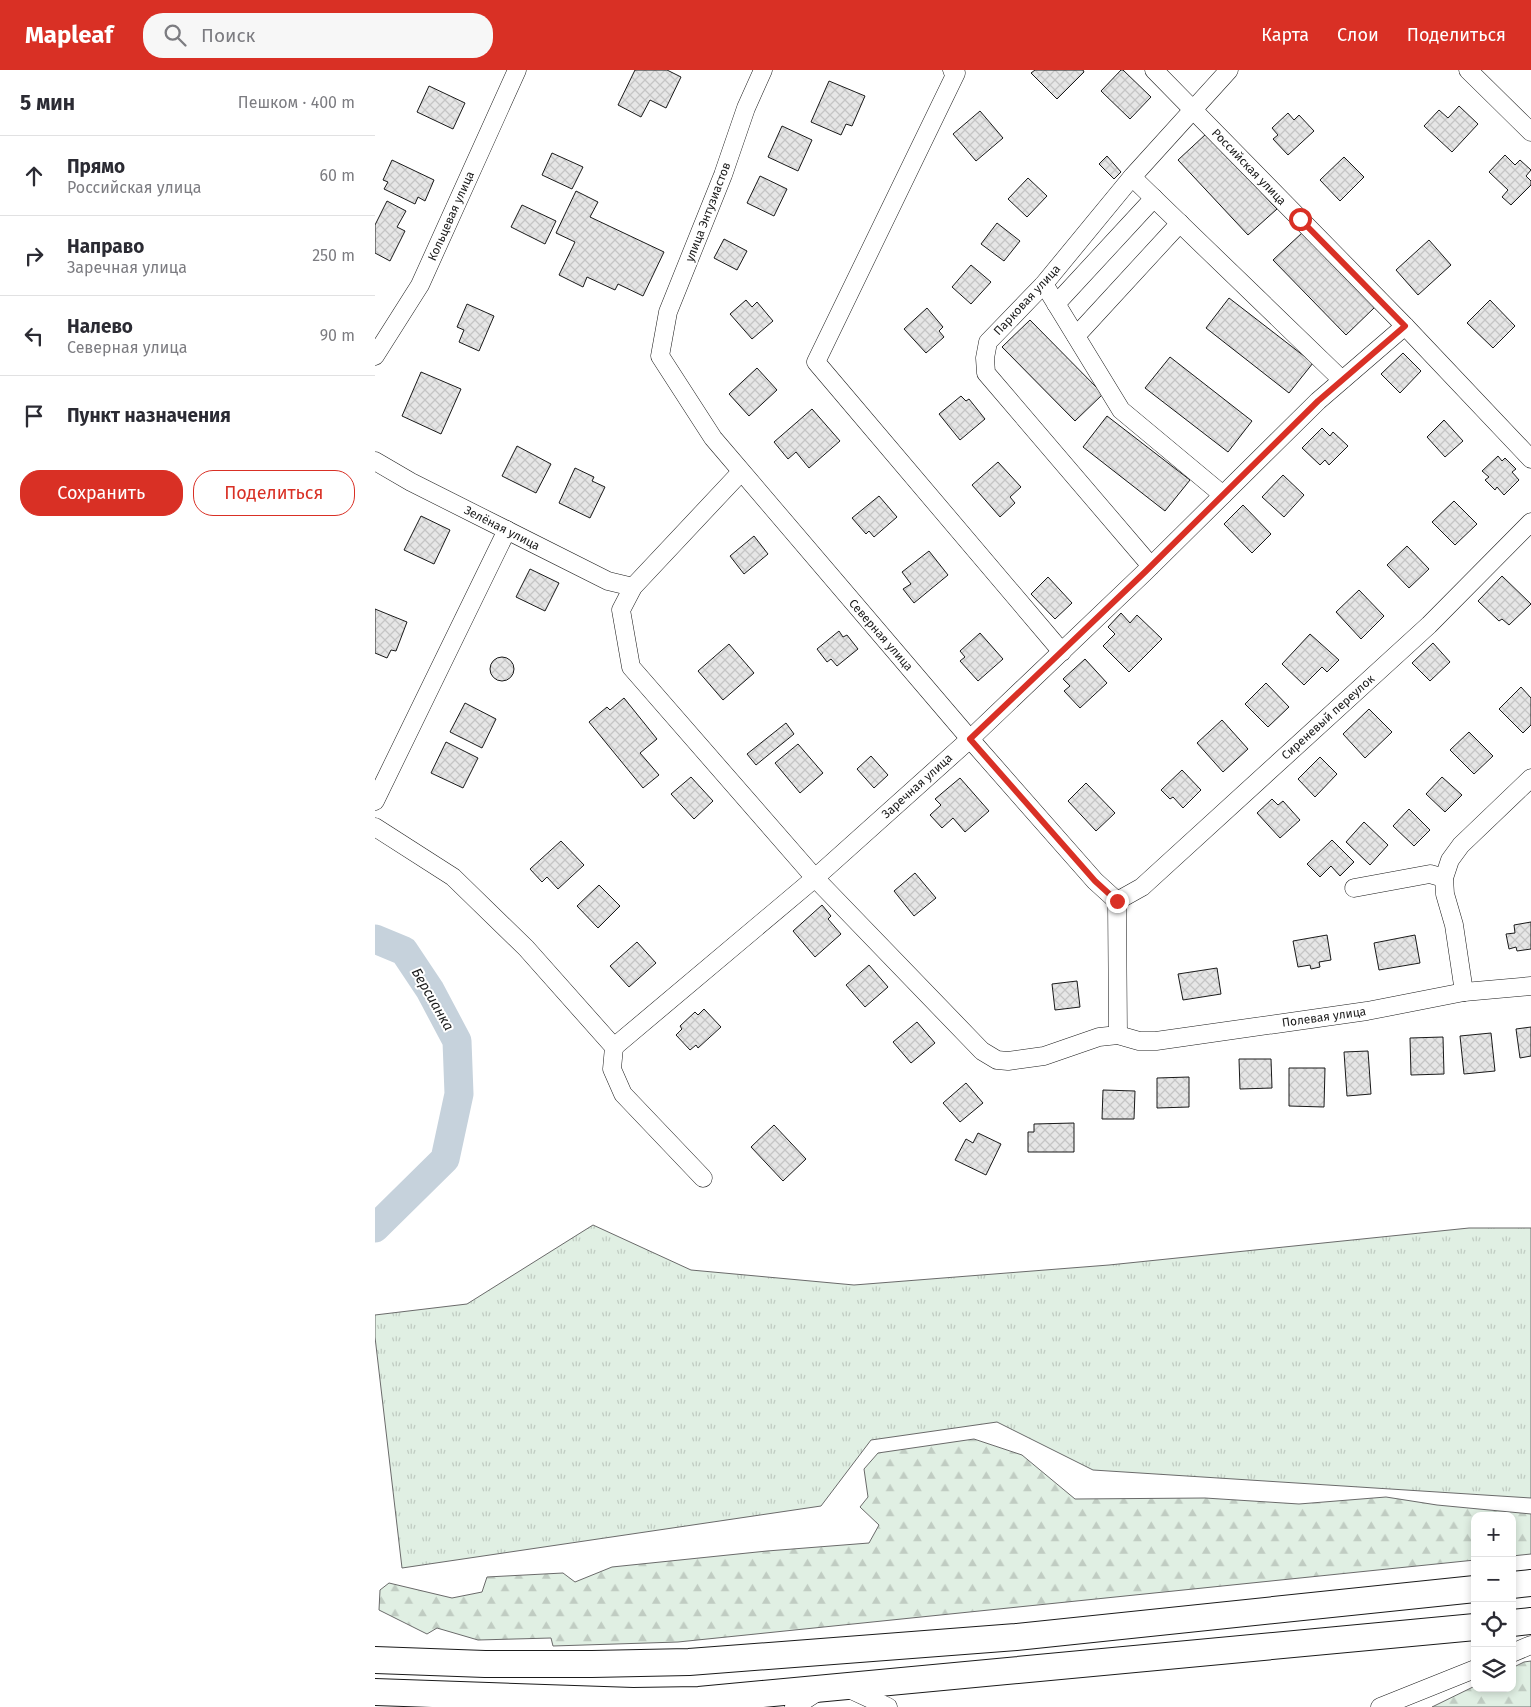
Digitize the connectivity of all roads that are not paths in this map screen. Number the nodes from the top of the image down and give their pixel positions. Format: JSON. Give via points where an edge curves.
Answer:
{"nodes":[{"id":1,"x":517,"y":70,"type":"edge"},
{"id":2,"x":763,"y":70,"type":"edge"},
{"id":3,"x":952,"y":70,"type":"edge"},
{"id":4,"x":1154,"y":70,"type":"edge"},
{"id":5,"x":1229,"y":70,"type":"edge"},
{"id":6,"x":1468,"y":70,"type":"edge"},
{"id":7,"x":1194,"y":109,"type":"junction"},
{"id":8,"x":1531,"y":132,"type":"edge"},
{"id":9,"x":1132,"y":177,"type":"junction"},
{"id":10,"x":1154,"y":198,"type":"junction"},
{"id":11,"x":1180,"y":224,"type":"junction"},
{"id":12,"x":1044,"y":284,"type":"junction"},
{"id":13,"x":1057,"y":304,"type":"junction"},
{"id":14,"x":1405,"y":326,"type":"junction"},
{"id":15,"x":1076,"y":336,"type":"junction"},
{"id":16,"x":375,"y":356,"type":"edge"},
{"id":17,"x":660,"y":356,"type":"joint"},
{"id":18,"x":1342,"y":380,"type":"junction"},
{"id":19,"x":1531,"y":459,"type":"edge"},
{"id":20,"x":375,"y":461,"type":"edge"},
{"id":21,"x":741,"y":472,"type":"junction"},
{"id":22,"x":1223,"y":495,"type":"junction"},
{"id":23,"x":1531,"y":522,"type":"edge"},
{"id":24,"x":507,"y":530,"type":"junction"},
{"id":25,"x":1151,"y":566,"type":"junction"},
{"id":26,"x":633,"y":587,"type":"junction"},
{"id":27,"x":1062,"y":652,"type":"junction"},
{"id":28,"x":970,"y":739,"type":"junction"},
{"id":29,"x":1531,"y":778,"type":"edge"},
{"id":30,"x":375,"y":800,"type":"edge"},
{"id":31,"x":375,"y":827,"type":"edge"},
{"id":32,"x":815,"y":878,"type":"junction"},
{"id":33,"x":1444,"y":878,"type":"junction"},
{"id":34,"x":1354,"y":888,"type":"dead end"},
{"id":35,"x":1117,"y":901,"type":"junction"},
{"id":36,"x":1531,"y":986,"type":"edge"},
{"id":37,"x":1464,"y":992,"type":"junction"},
{"id":38,"x":1118,"y":1035,"type":"junction"},
{"id":39,"x":613,"y":1047,"type":"junction"},
{"id":40,"x":703,"y":1178,"type":"dead end"},
{"id":41,"x":1531,"y":1583,"type":"edge"},
{"id":42,"x":1516,"y":1585,"type":"edge"},
{"id":43,"x":1471,"y":1589,"type":"edge"},
{"id":44,"x":1531,"y":1621,"type":"edge"},
{"id":45,"x":1516,"y":1623,"type":"edge"},
{"id":46,"x":1471,"y":1627,"type":"edge"},
{"id":47,"x":1531,"y":1645,"type":"edge"},
{"id":48,"x":1516,"y":1651,"type":"edge"},
{"id":49,"x":375,"y":1660,"type":"edge"},
{"id":50,"x":1471,"y":1671,"type":"edge"},
{"id":51,"x":834,"y":1689,"type":"junction"},
{"id":52,"x":375,"y":1692,"type":"edge"},
{"id":53,"x":794,"y":1707,"type":"edge"},
{"id":54,"x":888,"y":1707,"type":"edge"},
{"id":55,"x":1380,"y":1707,"type":"edge"}],
"edges":[{"from":1,"to":16,"type":"street","name":"Кольцевая улица","via":[[420,285]]},
{"from":2,"to":17,"type":"street","name":"улица Энтузиастов","via":[[745,108],[723,175],[668,312]]},
{"from":3,"to":27,"type":"street","via":[[956,73],[815,362]]},
{"from":4,"to":7,"type":"street","name":"Российская улица"},
{"from":5,"to":7,"type":"street","name":"Парковая улица"},
{"from":6,"to":8,"type":"street"},
{"from":7,"to":9,"type":"street","name":"Парковая улица"},
{"from":7,"to":14,"type":"street","name":"Российская улица"},
{"from":9,"to":10,"type":"street"},
{"from":9,"to":12,"type":"street","name":"Парковая улица"},
{"from":10,"to":11,"type":"street"},
{"from":10,"to":13,"type":"street"},
{"from":11,"to":15,"type":"street"},
{"from":11,"to":18,"type":"street"},
{"from":12,"to":13,"type":"street"},
{"from":12,"to":25,"type":"street","name":"Парковая улица","via":[[988,342],[986,373]]},
{"from":13,"to":15,"type":"street"},
{"from":14,"to":18,"type":"street","name":"Заречная улица"},
{"from":14,"to":19,"type":"street","name":"Российская улица"},
{"from":15,"to":22,"type":"street","via":[[1121,410]]},
{"from":17,"to":21,"type":"street","name":"Северная улица","via":[[713,438]]},
{"from":18,"to":22,"type":"street","name":"Заречная улица"},
{"from":20,"to":24,"type":"street","name":"Зелёная улица"},
{"from":21,"to":26,"type":"street"},
{"from":21,"to":28,"type":"street","name":"Северная улица"},
{"from":22,"to":25,"type":"street","name":"Заречная улица"},
{"from":23,"to":35,"type":"street","name":"Сиреневый переулок","via":[[1429,625],[1142,887]]},
{"from":24,"to":26,"type":"street","name":"Зелёная улица","via":[[608,581]]},
{"from":24,"to":30,"type":"street"},
{"from":25,"to":27,"type":"street","name":"Заречная улица"},
{"from":26,"to":32,"type":"street","via":[[621,610],[631,667]]},
{"from":27,"to":28,"type":"street","name":"Заречная улица"},
{"from":28,"to":32,"type":"street","name":"Заречная улица"},
{"from":28,"to":35,"type":"street","name":"Северная улица","via":[[1095,881]]},
{"from":29,"to":33,"type":"street","via":[[1461,845],[1450,860]]},
{"from":31,"to":39,"type":"street","via":[[453,877],[526,948]]},
{"from":32,"to":38,"type":"street","via":[[982,1051],[997,1060],[1036,1058],[1099,1037]]},
{"from":32,"to":39,"type":"street","name":"Заречная улица"},
{"from":33,"to":34,"type":"street","via":[[1430,874]]},
{"from":33,"to":37,"type":"street"},
{"from":35,"to":38,"type":"street"},
{"from":36,"to":37,"type":"street","name":"Полевая улица"},
{"from":37,"to":38,"type":"street","name":"Полевая улица","via":[[1367,1011],[1156,1041],[1139,1041]]},
{"from":39,"to":40,"type":"street","via":[[612,1068],[623,1094]]},
{"from":41,"to":42,"type":"highway"},
{"from":43,"to":49,"type":"highway","via":[[1016,1637],[689,1662],[485,1664]]},
{"from":44,"to":45,"type":"highway"},
{"from":46,"to":51,"type":"highway"},
{"from":47,"to":48,"type":"street"},
{"from":50,"to":55,"type":"street"},
{"from":51,"to":52,"type":"highway","via":[[699,1700],[633,1701]]},
{"from":51,"to":53,"type":"street"},
{"from":51,"to":54,"type":"street"}]}
